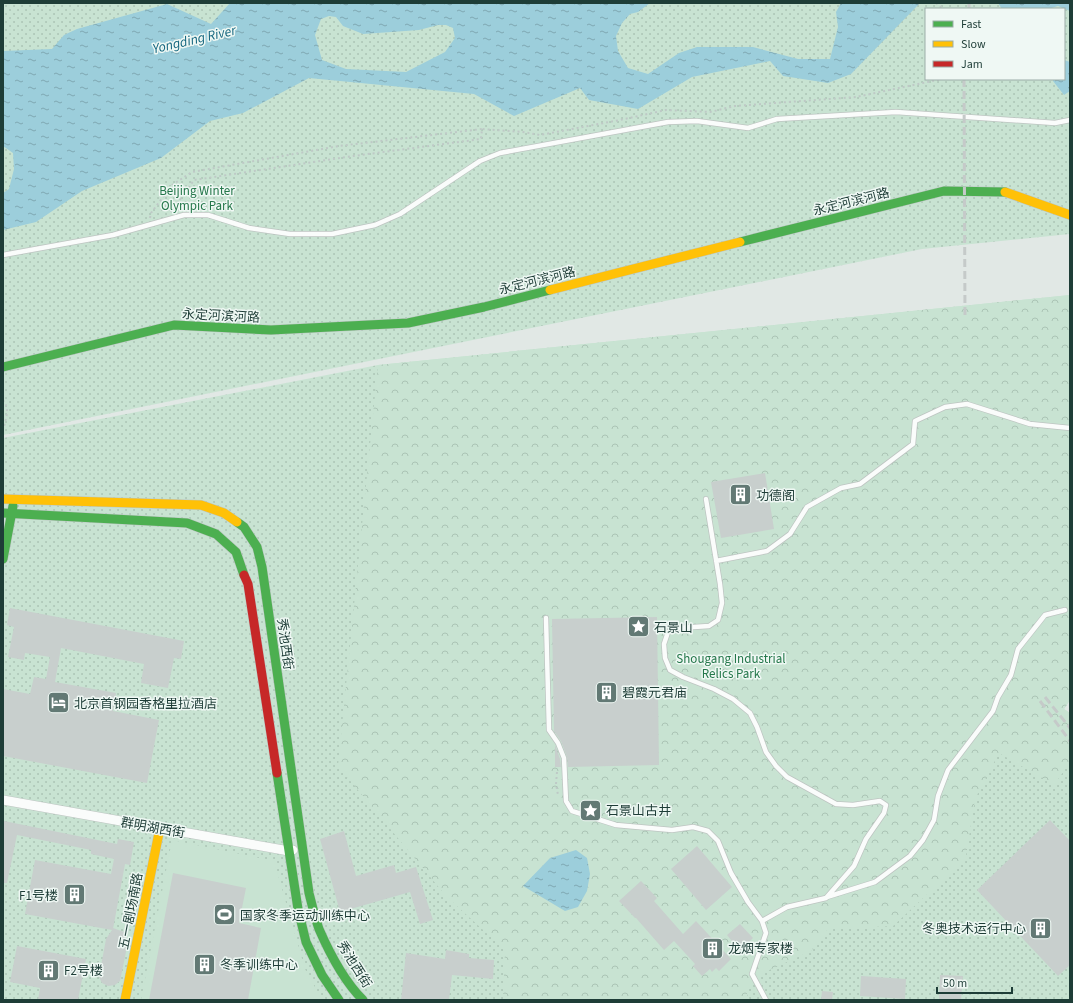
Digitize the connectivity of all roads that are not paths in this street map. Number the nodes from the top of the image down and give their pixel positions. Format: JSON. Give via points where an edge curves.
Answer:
{"nodes":[{"id":1,"x":1070,"y":120,"type":"edge"},
{"id":2,"x":1070,"y":215,"type":"edge"},
{"id":3,"x":3,"y":255,"type":"edge"},
{"id":4,"x":3,"y":367,"type":"edge"},
{"id":5,"x":1070,"y":428,"type":"edge"},
{"id":6,"x":3,"y":499,"type":"edge"},
{"id":7,"x":14,"y":499,"type":"junction"},
{"id":8,"x":706,"y":499,"type":"dead end"},
{"id":9,"x":8,"y":514,"type":"edge"},
{"id":10,"x":3,"y":559,"type":"edge"},
{"id":11,"x":716,"y":561,"type":"junction"},
{"id":12,"x":1065,"y":610,"type":"dead end"},
{"id":13,"x":546,"y":618,"type":"dead end"},
{"id":14,"x":3,"y":800,"type":"edge"},
{"id":15,"x":160,"y":828,"type":"junction"},
{"id":16,"x":302,"y":848,"type":"junction"},
{"id":17,"x":289,"y":851,"type":"junction"},
{"id":18,"x":826,"y":898,"type":"junction"},
{"id":19,"x":762,"y":920,"type":"junction"},
{"id":20,"x":125,"y":1000,"type":"edge"},
{"id":21,"x":339,"y":1000,"type":"edge"},
{"id":22,"x":362,"y":1000,"type":"edge"},
{"id":23,"x":766,"y":1000,"type":"edge"}],
"edges":[{"from":1,"to":3,"type":"lane","via":[[1055,124],[896,112],[777,119],[748,128],[697,121],[668,122],[500,153],[480,161],[400,214],[376,225],[332,234],[290,234],[249,228],[208,215],[184,215],[113,235]]},
{"from":2,"to":4,"type":"street","name":"永定河滨河路","via":[[1006,192],[944,192],[484,307],[408,323],[271,330],[174,325]]},
{"from":5,"to":11,"type":"lane","via":[[1030,424],[966,404],[945,407],[915,421],[913,444],[860,484],[841,488],[807,507],[790,534],[767,551]]},
{"from":6,"to":7,"type":"street","name":"秀池西街"},
{"from":7,"to":9,"type":"street"},
{"from":7,"to":16,"type":"street","name":"秀池西街","via":[[201,505],[224,513],[244,527],[257,547],[262,567]]},
{"from":8,"to":11,"type":"lane"},
{"from":9,"to":10,"type":"street"},
{"from":9,"to":17,"type":"street","via":[[187,523],[216,534],[236,552],[248,584]]},
{"from":11,"to":18,"type":"lane","via":[[722,602],[718,620],[709,626],[680,628],[668,632],[664,644],[664,658],[670,670],[733,698],[750,713],[766,752],[786,777],[836,804],[853,805],[880,801],[886,805],[854,866]]},
{"from":12,"to":18,"type":"lane","via":[[1045,615],[1018,649],[1011,675],[993,711],[948,770],[938,796],[934,820],[910,856],[875,882]]},
{"from":13,"to":19,"type":"lane","via":[[549,730],[564,758],[566,801],[572,811],[616,825],[672,830],[693,827],[708,831],[718,841],[731,873]]},
{"from":14,"to":15,"type":"street","name":"群明湖西街"},
{"from":15,"to":17,"type":"street","name":"群明湖西街"},
{"from":15,"to":20,"type":"street","name":"五一剧场南路"},
{"from":16,"to":17,"type":"street","name":"群明湖西街"},
{"from":16,"to":22,"type":"street","name":"秀池西街","via":[[308,893],[320,928],[337,965]]},
{"from":17,"to":21,"type":"street","via":[[306,942],[322,975]]},
{"from":18,"to":19,"type":"lane","via":[[786,907]]},
{"from":19,"to":23,"type":"lane","via":[[766,933],[752,974]]}]}
